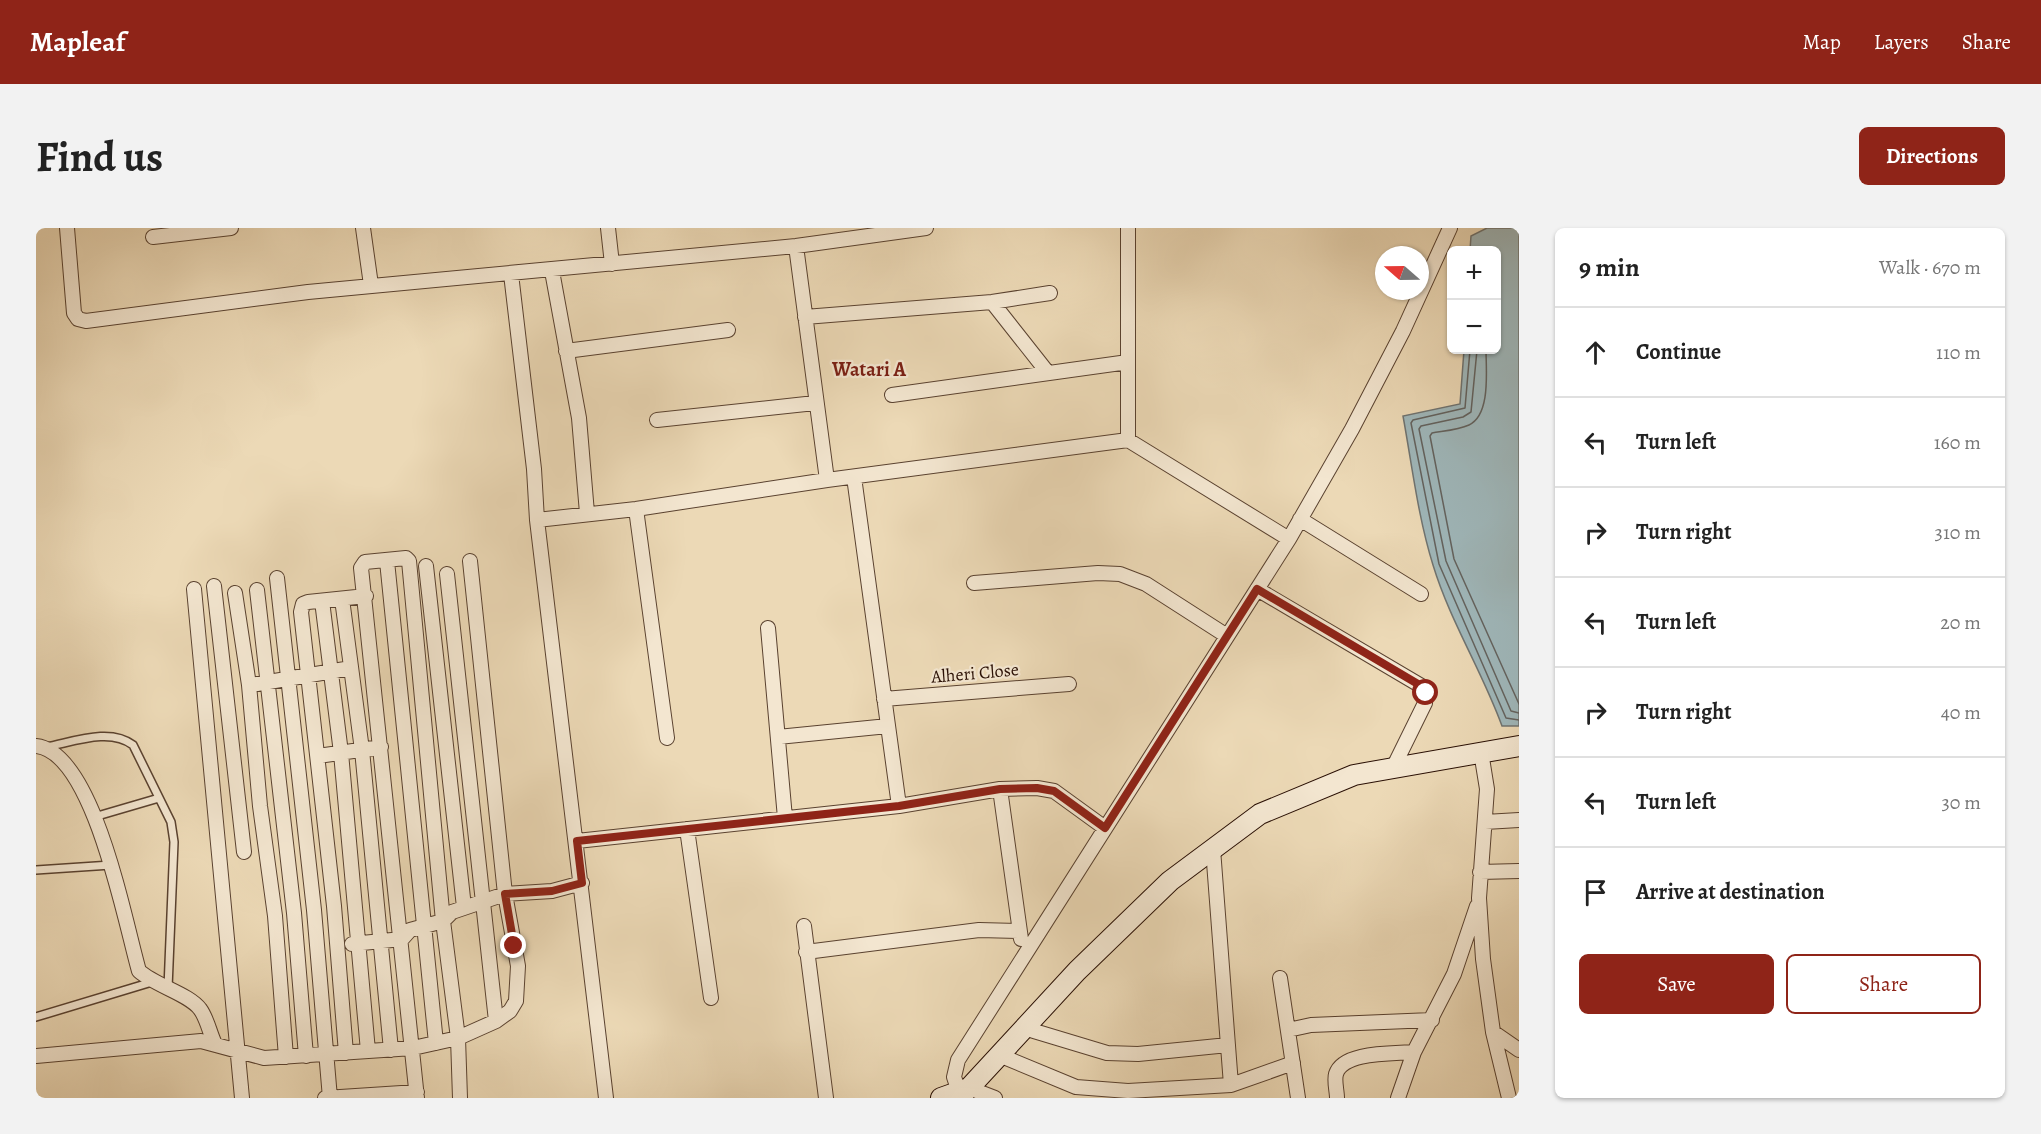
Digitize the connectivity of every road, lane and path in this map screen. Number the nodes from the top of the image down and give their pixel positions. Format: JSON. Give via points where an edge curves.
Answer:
{"nodes":[{"id":1,"x":67,"y":228,"type":"edge"},
{"id":2,"x":231,"y":228,"type":"edge"},
{"id":3,"x":363,"y":228,"type":"edge"},
{"id":4,"x":608,"y":228,"type":"edge"},
{"id":5,"x":926,"y":228,"type":"edge"},
{"id":6,"x":1128,"y":228,"type":"edge"},
{"id":7,"x":1450,"y":228,"type":"edge"},
{"id":8,"x":848,"y":233,"type":"edge"},
{"id":9,"x":153,"y":237,"type":"dead end"},
{"id":10,"x":796,"y":246,"type":"junction"},
{"id":11,"x":612,"y":264,"type":"junction"},
{"id":12,"x":552,"y":271,"type":"junction"},
{"id":13,"x":511,"y":274,"type":"junction"},
{"id":14,"x":371,"y":285,"type":"junction"},
{"id":15,"x":1050,"y":294,"type":"dead end"},
{"id":16,"x":992,"y":302,"type":"junction"},
{"id":17,"x":805,"y":317,"type":"junction"},
{"id":18,"x":728,"y":330,"type":"dead end"},
{"id":19,"x":566,"y":351,"type":"junction"},
{"id":20,"x":1128,"y":362,"type":"junction"},
{"id":21,"x":1048,"y":373,"type":"junction"},
{"id":22,"x":892,"y":395,"type":"dead end"},
{"id":23,"x":815,"y":403,"type":"junction"},
{"id":24,"x":657,"y":420,"type":"dead end"},
{"id":25,"x":1128,"y":440,"type":"junction"},
{"id":26,"x":854,"y":477,"type":"junction"},
{"id":27,"x":827,"y":480,"type":"junction"},
{"id":28,"x":636,"y":509,"type":"junction"},
{"id":29,"x":587,"y":513,"type":"junction"},
{"id":30,"x":1300,"y":519,"type":"junction"},
{"id":31,"x":537,"y":520,"type":"junction"},
{"id":32,"x":1289,"y":539,"type":"junction"},
{"id":33,"x":387,"y":561,"type":"junction"},
{"id":34,"x":470,"y":561,"type":"dead end"},
{"id":35,"x":426,"y":566,"type":"dead end"},
{"id":36,"x":447,"y":574,"type":"dead end"},
{"id":37,"x":277,"y":578,"type":"dead end"},
{"id":38,"x":974,"y":583,"type":"dead end"},
{"id":39,"x":214,"y":586,"type":"dead end"},
{"id":40,"x":194,"y":589,"type":"dead end"},
{"id":41,"x":1257,"y":589,"type":"junction"},
{"id":42,"x":257,"y":590,"type":"dead end"},
{"id":43,"x":235,"y":593,"type":"dead end"},
{"id":44,"x":1421,"y":594,"type":"dead end"},
{"id":45,"x":366,"y":596,"type":"junction"},
{"id":46,"x":342,"y":598,"type":"junction"},
{"id":47,"x":322,"y":601,"type":"junction"},
{"id":48,"x":768,"y":628,"type":"dead end"},
{"id":49,"x":1227,"y":636,"type":"junction"},
{"id":50,"x":479,"y":651,"type":"junction"},
{"id":51,"x":456,"y":654,"type":"junction"},
{"id":52,"x":435,"y":656,"type":"junction"},
{"id":53,"x":418,"y":659,"type":"junction"},
{"id":54,"x":351,"y":668,"type":"junction"},
{"id":55,"x":330,"y":670,"type":"junction"},
{"id":56,"x":309,"y":676,"type":"junction"},
{"id":57,"x":287,"y":680,"type":"junction"},
{"id":58,"x":266,"y":683,"type":"junction"},
{"id":59,"x":1070,"y":684,"type":"dead end"},
{"id":60,"x":249,"y":685,"type":"junction"},
{"id":61,"x":884,"y":699,"type":"junction"},
{"id":62,"x":888,"y":726,"type":"junction"},
{"id":63,"x":778,"y":737,"type":"junction"},
{"id":64,"x":668,"y":738,"type":"dead end"},
{"id":65,"x":41,"y":746,"type":"edge"},
{"id":66,"x":1519,"y":746,"type":"edge"},
{"id":67,"x":381,"y":747,"type":"junction"},
{"id":68,"x":362,"y":750,"type":"junction"},
{"id":69,"x":1481,"y":752,"type":"junction"},
{"id":70,"x":341,"y":753,"type":"junction"},
{"id":71,"x":318,"y":756,"type":"junction"},
{"id":72,"x":1393,"y":768,"type":"junction"},
{"id":73,"x":492,"y":772,"type":"junction"},
{"id":74,"x":470,"y":774,"type":"junction"},
{"id":75,"x":449,"y":777,"type":"junction"},
{"id":76,"x":430,"y":780,"type":"junction"},
{"id":77,"x":1000,"y":789,"type":"junction"},
{"id":78,"x":322,"y":796,"type":"junction"},
{"id":79,"x":159,"y":798,"type":"junction"},
{"id":80,"x":301,"y":799,"type":"junction"},
{"id":81,"x":280,"y":803,"type":"junction"},
{"id":82,"x":260,"y":806,"type":"junction"},
{"id":83,"x":899,"y":806,"type":"junction"},
{"id":84,"x":94,"y":817,"type":"junction"},
{"id":85,"x":785,"y":818,"type":"junction"},
{"id":86,"x":1519,"y":820,"type":"edge"},
{"id":87,"x":1485,"y":822,"type":"junction"},
{"id":88,"x":1105,"y":828,"type":"junction"},
{"id":89,"x":687,"y":829,"type":"junction"},
{"id":90,"x":577,"y":841,"type":"junction"},
{"id":91,"x":1213,"y":849,"type":"junction"},
{"id":92,"x":266,"y":850,"type":"junction"},
{"id":93,"x":244,"y":852,"type":"junction"},
{"id":94,"x":221,"y":854,"type":"junction"},
{"id":95,"x":112,"y":865,"type":"junction"},
{"id":96,"x":36,"y":870,"type":"edge"},
{"id":97,"x":1519,"y":871,"type":"edge"},
{"id":98,"x":1480,"y":872,"type":"junction"},
{"id":99,"x":582,"y":883,"type":"junction"},
{"id":100,"x":505,"y":894,"type":"junction"},
{"id":101,"x":1479,"y":898,"type":"junction"},
{"id":102,"x":483,"y":902,"type":"junction"},
{"id":103,"x":334,"y":906,"type":"junction"},
{"id":104,"x":464,"y":908,"type":"junction"},
{"id":105,"x":314,"y":910,"type":"junction"},
{"id":106,"x":294,"y":913,"type":"junction"},
{"id":107,"x":275,"y":916,"type":"junction"},
{"id":108,"x":443,"y":921,"type":"junction"},
{"id":109,"x":804,"y":926,"type":"dead end"},
{"id":110,"x":424,"y":927,"type":"junction"},
{"id":111,"x":1020,"y":931,"type":"junction"},
{"id":112,"x":402,"y":939,"type":"junction"},
{"id":113,"x":381,"y":941,"type":"junction"},
{"id":114,"x":358,"y":944,"type":"junction"},
{"id":115,"x":338,"y":946,"type":"junction"},
{"id":116,"x":806,"y":952,"type":"junction"},
{"id":117,"x":1022,"y":956,"type":"junction"},
{"id":118,"x":1280,"y":978,"type":"dead end"},
{"id":119,"x":152,"y":982,"type":"junction"},
{"id":120,"x":168,"y":991,"type":"junction"},
{"id":121,"x":711,"y":998,"type":"dead end"},
{"id":122,"x":36,"y":1017,"type":"edge"},
{"id":123,"x":1432,"y":1020,"type":"junction"},
{"id":124,"x":496,"y":1021,"type":"junction"},
{"id":125,"x":1024,"y":1028,"type":"junction"},
{"id":126,"x":1288,"y":1030,"type":"junction"},
{"id":127,"x":1493,"y":1032,"type":"junction"},
{"id":128,"x":458,"y":1038,"type":"junction"},
{"id":129,"x":436,"y":1043,"type":"junction"},
{"id":130,"x":215,"y":1044,"type":"junction"},
{"id":131,"x":1228,"y":1045,"type":"junction"},
{"id":132,"x":413,"y":1048,"type":"junction"},
{"id":133,"x":238,"y":1049,"type":"junction"},
{"id":134,"x":391,"y":1050,"type":"junction"},
{"id":135,"x":1519,"y":1050,"type":"edge"},
{"id":136,"x":368,"y":1051,"type":"junction"},
{"id":137,"x":1414,"y":1052,"type":"junction"},
{"id":138,"x":346,"y":1053,"type":"junction"},
{"id":139,"x":327,"y":1055,"type":"junction"},
{"id":140,"x":999,"y":1055,"type":"junction"},
{"id":141,"x":36,"y":1056,"type":"edge"},
{"id":142,"x":286,"y":1056,"type":"junction"},
{"id":143,"x":306,"y":1056,"type":"junction"},
{"id":144,"x":1293,"y":1063,"type":"junction"},
{"id":145,"x":1231,"y":1085,"type":"junction"},
{"id":146,"x":959,"y":1094,"type":"edge"},
{"id":147,"x":417,"y":1095,"type":"edge"},
{"id":148,"x":242,"y":1098,"type":"edge"},
{"id":149,"x":325,"y":1098,"type":"edge"},
{"id":150,"x":330,"y":1098,"type":"edge"},
{"id":151,"x":460,"y":1098,"type":"edge"},
{"id":152,"x":606,"y":1098,"type":"edge"},
{"id":153,"x":826,"y":1098,"type":"edge"},
{"id":154,"x":996,"y":1098,"type":"edge"},
{"id":155,"x":1298,"y":1098,"type":"edge"},
{"id":156,"x":1337,"y":1098,"type":"edge"},
{"id":157,"x":1398,"y":1098,"type":"edge"},
{"id":158,"x":1509,"y":1098,"type":"edge"}],
"edges":[{"from":1,"to":14,"type":"street","via":[[75,313],[78,319],[86,321]]},
{"from":2,"to":9,"type":"street"},
{"from":3,"to":14,"type":"street"},
{"from":4,"to":11,"type":"street"},
{"from":5,"to":8,"type":"street"},
{"from":6,"to":20,"type":"street"},
{"from":7,"to":30,"type":"street","via":[[1403,331]]},
{"from":8,"to":10,"type":"street"},
{"from":10,"to":11,"type":"street"},
{"from":10,"to":17,"type":"street"},
{"from":11,"to":12,"type":"street"},
{"from":12,"to":13,"type":"street"},
{"from":12,"to":19,"type":"street"},
{"from":13,"to":14,"type":"street"},
{"from":13,"to":31,"type":"street"},
{"from":15,"to":16,"type":"street"},
{"from":16,"to":17,"type":"street"},
{"from":16,"to":21,"type":"street"},
{"from":17,"to":23,"type":"street"},
{"from":18,"to":19,"type":"street"},
{"from":19,"to":29,"type":"street","via":[[579,418]]},
{"from":20,"to":21,"type":"street"},
{"from":20,"to":25,"type":"street"},
{"from":21,"to":22,"type":"street"},
{"from":23,"to":24,"type":"street"},
{"from":23,"to":27,"type":"street"},
{"from":25,"to":26,"type":"street"},
{"from":25,"to":32,"type":"street"},
{"from":26,"to":27,"type":"street"},
{"from":26,"to":61,"type":"street"},
{"from":27,"to":28,"type":"street"},
{"from":28,"to":29,"type":"street"},
{"from":28,"to":64,"type":"street"},
{"from":29,"to":31,"type":"street"},
{"from":30,"to":32,"type":"street"},
{"from":30,"to":44,"type":"street"},
{"from":31,"to":90,"type":"street"},
{"from":32,"to":41,"type":"street"},
{"from":33,"to":45,"type":"street","via":[[362,564]]},
{"from":33,"to":53,"type":"street","via":[[408,561]]},
{"from":33,"to":110,"type":"street"},
{"from":34,"to":50,"type":"street"},
{"from":35,"to":52,"type":"street"},
{"from":36,"to":51,"type":"street"},
{"from":37,"to":57,"type":"street"},
{"from":38,"to":49,"type":"street","via":[[1120,574],[1146,584]]},
{"from":39,"to":93,"type":"street"},
{"from":40,"to":94,"type":"street"},
{"from":41,"to":49,"type":"street"},
{"from":41,"to":72,"type":"street","via":[[1423,687],[1425,703]]},
{"from":42,"to":58,"type":"street"},
{"from":43,"to":60,"type":"street"},
{"from":45,"to":46,"type":"street"},
{"from":45,"to":67,"type":"street"},
{"from":46,"to":47,"type":"street"},
{"from":46,"to":54,"type":"street"},
{"from":47,"to":55,"type":"street"},
{"from":47,"to":56,"type":"street","via":[[303,604],[301,612]]},
{"from":48,"to":63,"type":"street"},
{"from":49,"to":88,"type":"street"},
{"from":50,"to":51,"type":"street"},
{"from":50,"to":73,"type":"street"},
{"from":51,"to":52,"type":"street"},
{"from":51,"to":74,"type":"street"},
{"from":52,"to":53,"type":"street"},
{"from":52,"to":75,"type":"street"},
{"from":53,"to":76,"type":"street"},
{"from":54,"to":55,"type":"street"},
{"from":54,"to":68,"type":"street"},
{"from":55,"to":56,"type":"street"},
{"from":55,"to":70,"type":"street"},
{"from":56,"to":57,"type":"street"},
{"from":56,"to":71,"type":"street"},
{"from":57,"to":58,"type":"street"},
{"from":57,"to":80,"type":"street"},
{"from":58,"to":60,"type":"street"},
{"from":58,"to":81,"type":"street"},
{"from":59,"to":61,"type":"street","name":"Alheri Close"},
{"from":60,"to":82,"type":"street"},
{"from":61,"to":62,"type":"street"},
{"from":62,"to":63,"type":"street"},
{"from":62,"to":83,"type":"street"},
{"from":63,"to":85,"type":"street"},
{"from":65,"to":79,"type":"lane","via":[[113,735],[124,738],[133,745]]},
{"from":65,"to":84,"type":"street","via":[[61,757],[74,773]]},
{"from":66,"to":69,"type":"street"},
{"from":67,"to":68,"type":"street"},
{"from":67,"to":112,"type":"street"},
{"from":68,"to":70,"type":"street"},
{"from":68,"to":113,"type":"street"},
{"from":69,"to":72,"type":"street"},
{"from":69,"to":87,"type":"street","via":[[1487,789]]},
{"from":70,"to":71,"type":"street"},
{"from":70,"to":114,"type":"street"},
{"from":71,"to":78,"type":"street"},
{"from":72,"to":91,"type":"street","via":[[1354,775],[1260,814]]},
{"from":73,"to":74,"type":"street"},
{"from":73,"to":100,"type":"street"},
{"from":74,"to":75,"type":"street"},
{"from":74,"to":102,"type":"street"},
{"from":75,"to":76,"type":"street"},
{"from":75,"to":104,"type":"street"},
{"from":76,"to":108,"type":"street"},
{"from":77,"to":83,"type":"street"},
{"from":77,"to":88,"type":"street","via":[[1054,791]]},
{"from":77,"to":111,"type":"street"},
{"from":78,"to":80,"type":"street"},
{"from":78,"to":103,"type":"street"},
{"from":79,"to":84,"type":"lane"},
{"from":79,"to":120,"type":"lane","via":[[171,822],[174,842]]},
{"from":80,"to":81,"type":"street"},
{"from":80,"to":105,"type":"street"},
{"from":81,"to":82,"type":"street"},
{"from":81,"to":106,"type":"street"},
{"from":82,"to":92,"type":"street"},
{"from":83,"to":85,"type":"street"},
{"from":84,"to":95,"type":"street"},
{"from":85,"to":89,"type":"street"},
{"from":86,"to":87,"type":"street"},
{"from":87,"to":98,"type":"street"},
{"from":88,"to":117,"type":"street"},
{"from":89,"to":90,"type":"street"},
{"from":89,"to":121,"type":"street"},
{"from":90,"to":99,"type":"street"},
{"from":91,"to":125,"type":"street","via":[[1170,881]]},
{"from":91,"to":131,"type":"street"},
{"from":92,"to":93,"type":"street"},
{"from":92,"to":107,"type":"street"},
{"from":93,"to":94,"type":"street"},
{"from":94,"to":133,"type":"street"},
{"from":95,"to":96,"type":"lane"},
{"from":95,"to":119,"type":"street","via":[[139,971]]},
{"from":97,"to":98,"type":"street"},
{"from":98,"to":101,"type":"street"},
{"from":99,"to":100,"type":"street","via":[[552,891]]},
{"from":99,"to":152,"type":"street"},
{"from":100,"to":102,"type":"street"},
{"from":100,"to":124,"type":"street","via":[[518,966],[516,1001]]},
{"from":101,"to":123,"type":"street","via":[[1454,974]]},
{"from":101,"to":127,"type":"street"},
{"from":102,"to":104,"type":"street"},
{"from":102,"to":124,"type":"street"},
{"from":103,"to":105,"type":"street"},
{"from":103,"to":115,"type":"street"},
{"from":104,"to":108,"type":"street"},
{"from":105,"to":106,"type":"street"},
{"from":105,"to":139,"type":"street"},
{"from":106,"to":107,"type":"street"},
{"from":106,"to":143,"type":"street"},
{"from":107,"to":142,"type":"street"},
{"from":108,"to":110,"type":"street"},
{"from":108,"to":128,"type":"street"},
{"from":109,"to":116,"type":"street"},
{"from":110,"to":112,"type":"street","via":[[410,930]]},
{"from":110,"to":129,"type":"street"},
{"from":111,"to":116,"type":"street","via":[[979,930]]},
{"from":111,"to":117,"type":"street"},
{"from":112,"to":113,"type":"street"},
{"from":112,"to":132,"type":"street"},
{"from":113,"to":114,"type":"street"},
{"from":113,"to":134,"type":"street"},
{"from":114,"to":115,"type":"street"},
{"from":114,"to":136,"type":"street"},
{"from":115,"to":138,"type":"street"},
{"from":116,"to":153,"type":"street"},
{"from":117,"to":146,"type":"street","via":[[958,1060],[954,1077]]},
{"from":118,"to":126,"type":"street"},
{"from":119,"to":120,"type":"street"},
{"from":119,"to":122,"type":"lane"},
{"from":120,"to":130,"type":"street","via":[[201,1009]]},
{"from":123,"to":126,"type":"street","via":[[1311,1025]]},
{"from":123,"to":137,"type":"street"},
{"from":124,"to":128,"type":"street"},
{"from":125,"to":131,"type":"street","via":[[1107,1053],[1138,1054]]},
{"from":125,"to":140,"type":"street"},
{"from":126,"to":144,"type":"street"},
{"from":127,"to":135,"type":"street"},
{"from":127,"to":158,"type":"street"},
{"from":128,"to":129,"type":"street"},
{"from":128,"to":151,"type":"street"},
{"from":129,"to":132,"type":"street"},
{"from":130,"to":133,"type":"street"},
{"from":130,"to":141,"type":"street","via":[[201,1041]]},
{"from":131,"to":145,"type":"street"},
{"from":132,"to":134,"type":"street"},
{"from":132,"to":147,"type":"street"},
{"from":133,"to":142,"type":"street","via":[[249,1056]]},
{"from":133,"to":148,"type":"street"},
{"from":134,"to":136,"type":"street"},
{"from":136,"to":138,"type":"street"},
{"from":137,"to":156,"type":"street","via":[[1354,1057],[1336,1074]]},
{"from":137,"to":157,"type":"street"},
{"from":138,"to":139,"type":"street"},
{"from":139,"to":143,"type":"street"},
{"from":139,"to":150,"type":"street"},
{"from":140,"to":145,"type":"street","via":[[1076,1087],[1128,1091]]},
{"from":140,"to":146,"type":"street"},
{"from":142,"to":143,"type":"street"},
{"from":144,"to":145,"type":"street"},
{"from":144,"to":155,"type":"street"},
{"from":146,"to":154,"type":"street"},
{"from":147,"to":150,"type":"street"},
{"from":149,"to":150,"type":"street"}]}
